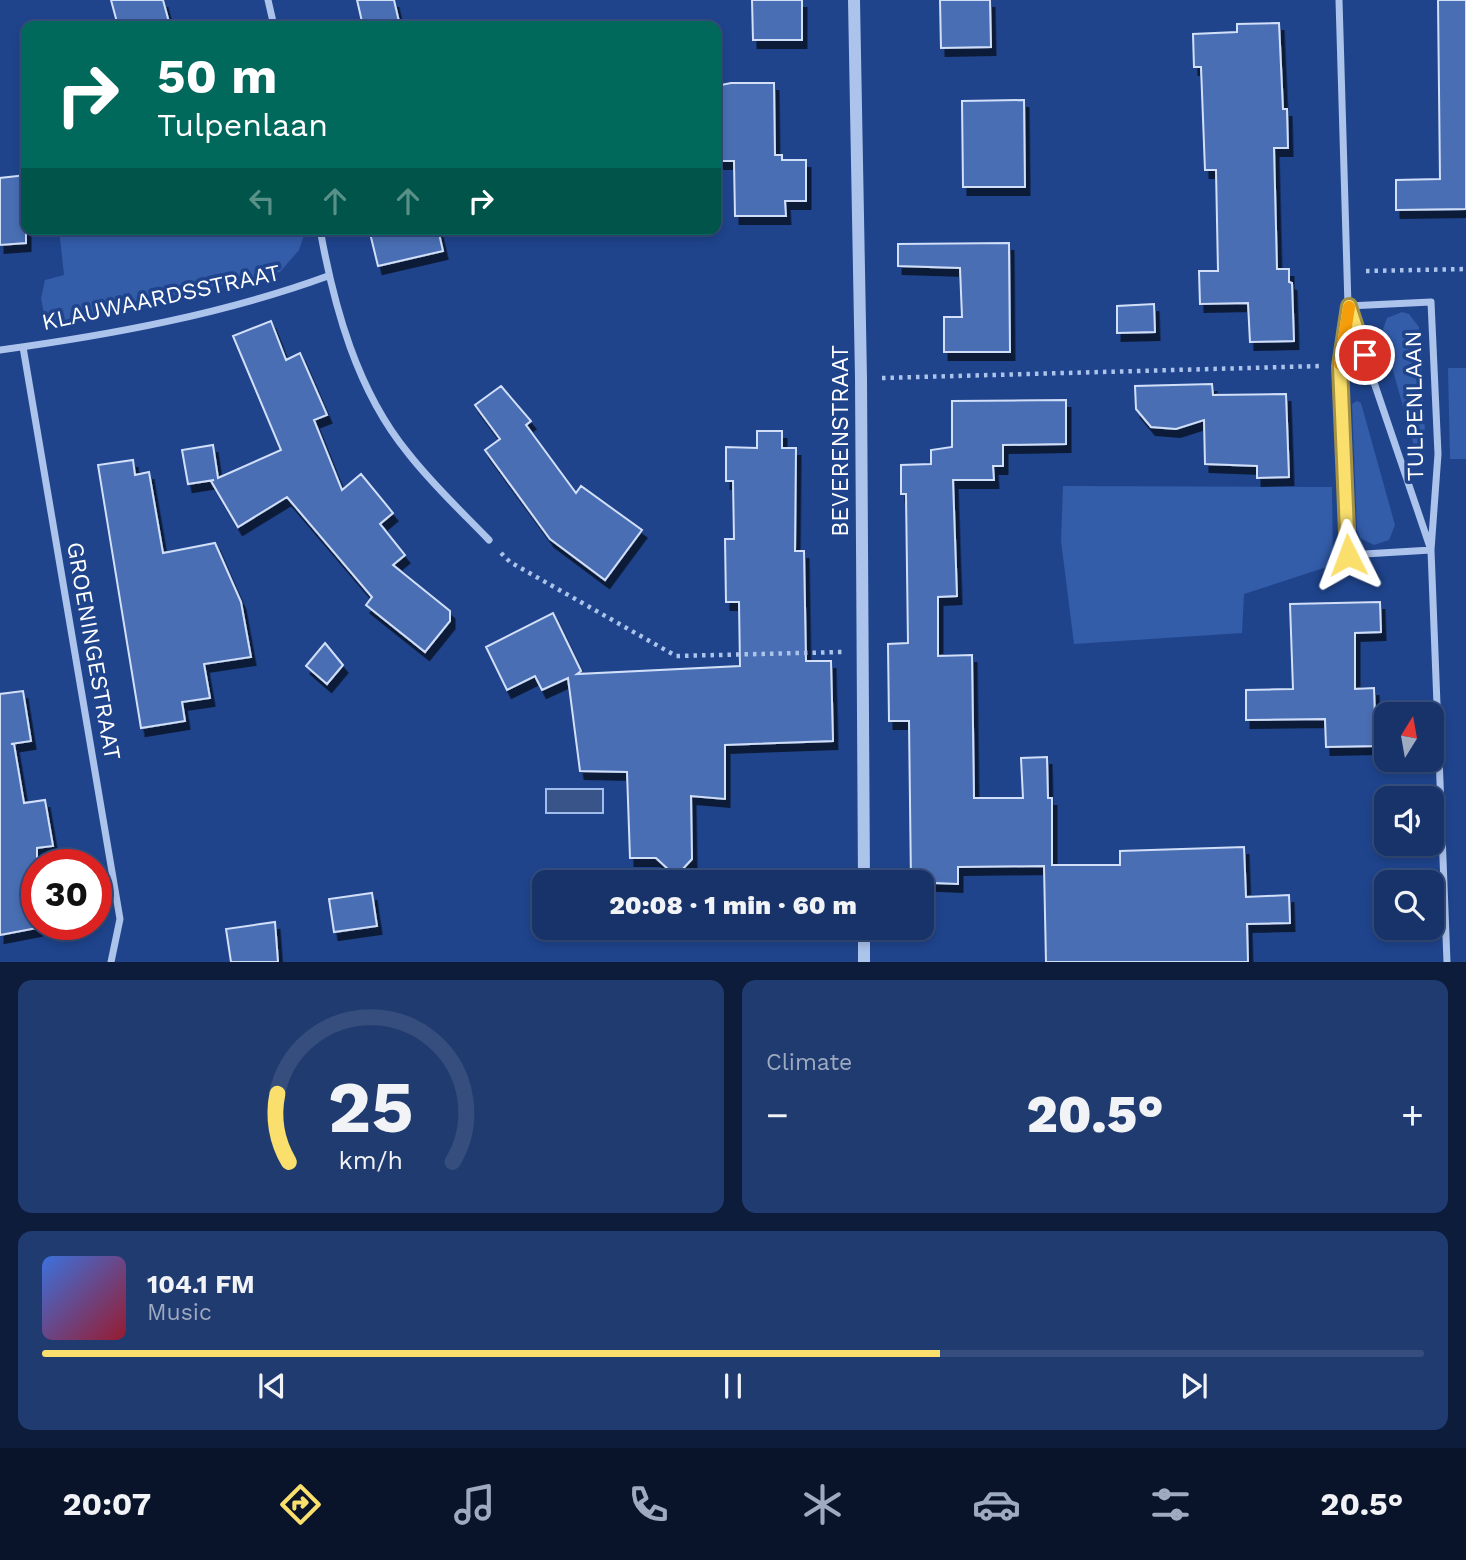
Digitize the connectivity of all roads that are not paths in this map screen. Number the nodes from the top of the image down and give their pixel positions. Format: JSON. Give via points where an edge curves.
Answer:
{"nodes":[{"id":1,"x":268,"y":0,"type":"edge"},
{"id":2,"x":854,"y":0,"type":"edge"},
{"id":3,"x":1339,"y":0,"type":"edge"},
{"id":4,"x":273,"y":21,"type":"edge"},
{"id":5,"x":321,"y":235,"type":"edge"},
{"id":6,"x":328,"y":276,"type":"junction"},
{"id":7,"x":1349,"y":306,"type":"junction"},
{"id":8,"x":23,"y":346,"type":"junction"},
{"id":9,"x":0,"y":350,"type":"edge"},
{"id":10,"x":489,"y":540,"type":"road end"},
{"id":11,"x":1431,"y":550,"type":"junction"},
{"id":12,"x":864,"y":870,"type":"edge"},
{"id":13,"x":864,"y":940,"type":"edge"},
{"id":14,"x":111,"y":961,"type":"edge"},
{"id":15,"x":864,"y":961,"type":"edge"},
{"id":16,"x":1447,"y":961,"type":"edge"}],
"edges":[{"from":1,"to":4,"type":"street"},
{"from":2,"to":12,"type":"street","name":"BEVERENSTRAAT"},
{"from":3,"to":7,"type":"street","name":"TULPENLAAN"},
{"from":5,"to":6,"type":"street"},
{"from":6,"to":8,"type":"street","name":"KLAUWAARDSSTRAAT","via":[[265,297]]},
{"from":6,"to":10,"type":"street","via":[[348,342],[381,416],[408,453]]},
{"from":7,"to":11,"type":"street","name":"TULPENLAAN"},
{"from":7,"to":11,"type":"street","name":"TULPENLAAN","via":[[1432,302],[1438,454]]},
{"from":7,"to":11,"type":"street","name":"TULPENLAAN","via":[[1340,366],[1348,555]]},
{"from":8,"to":9,"type":"street","name":"KLAUWAARDSSTRAAT"},
{"from":8,"to":14,"type":"street","name":"GROENINGESTRAAT","via":[[120,919]]},
{"from":11,"to":16,"type":"street","name":"TULPENLAAN"},
{"from":13,"to":15,"type":"street"}]}
